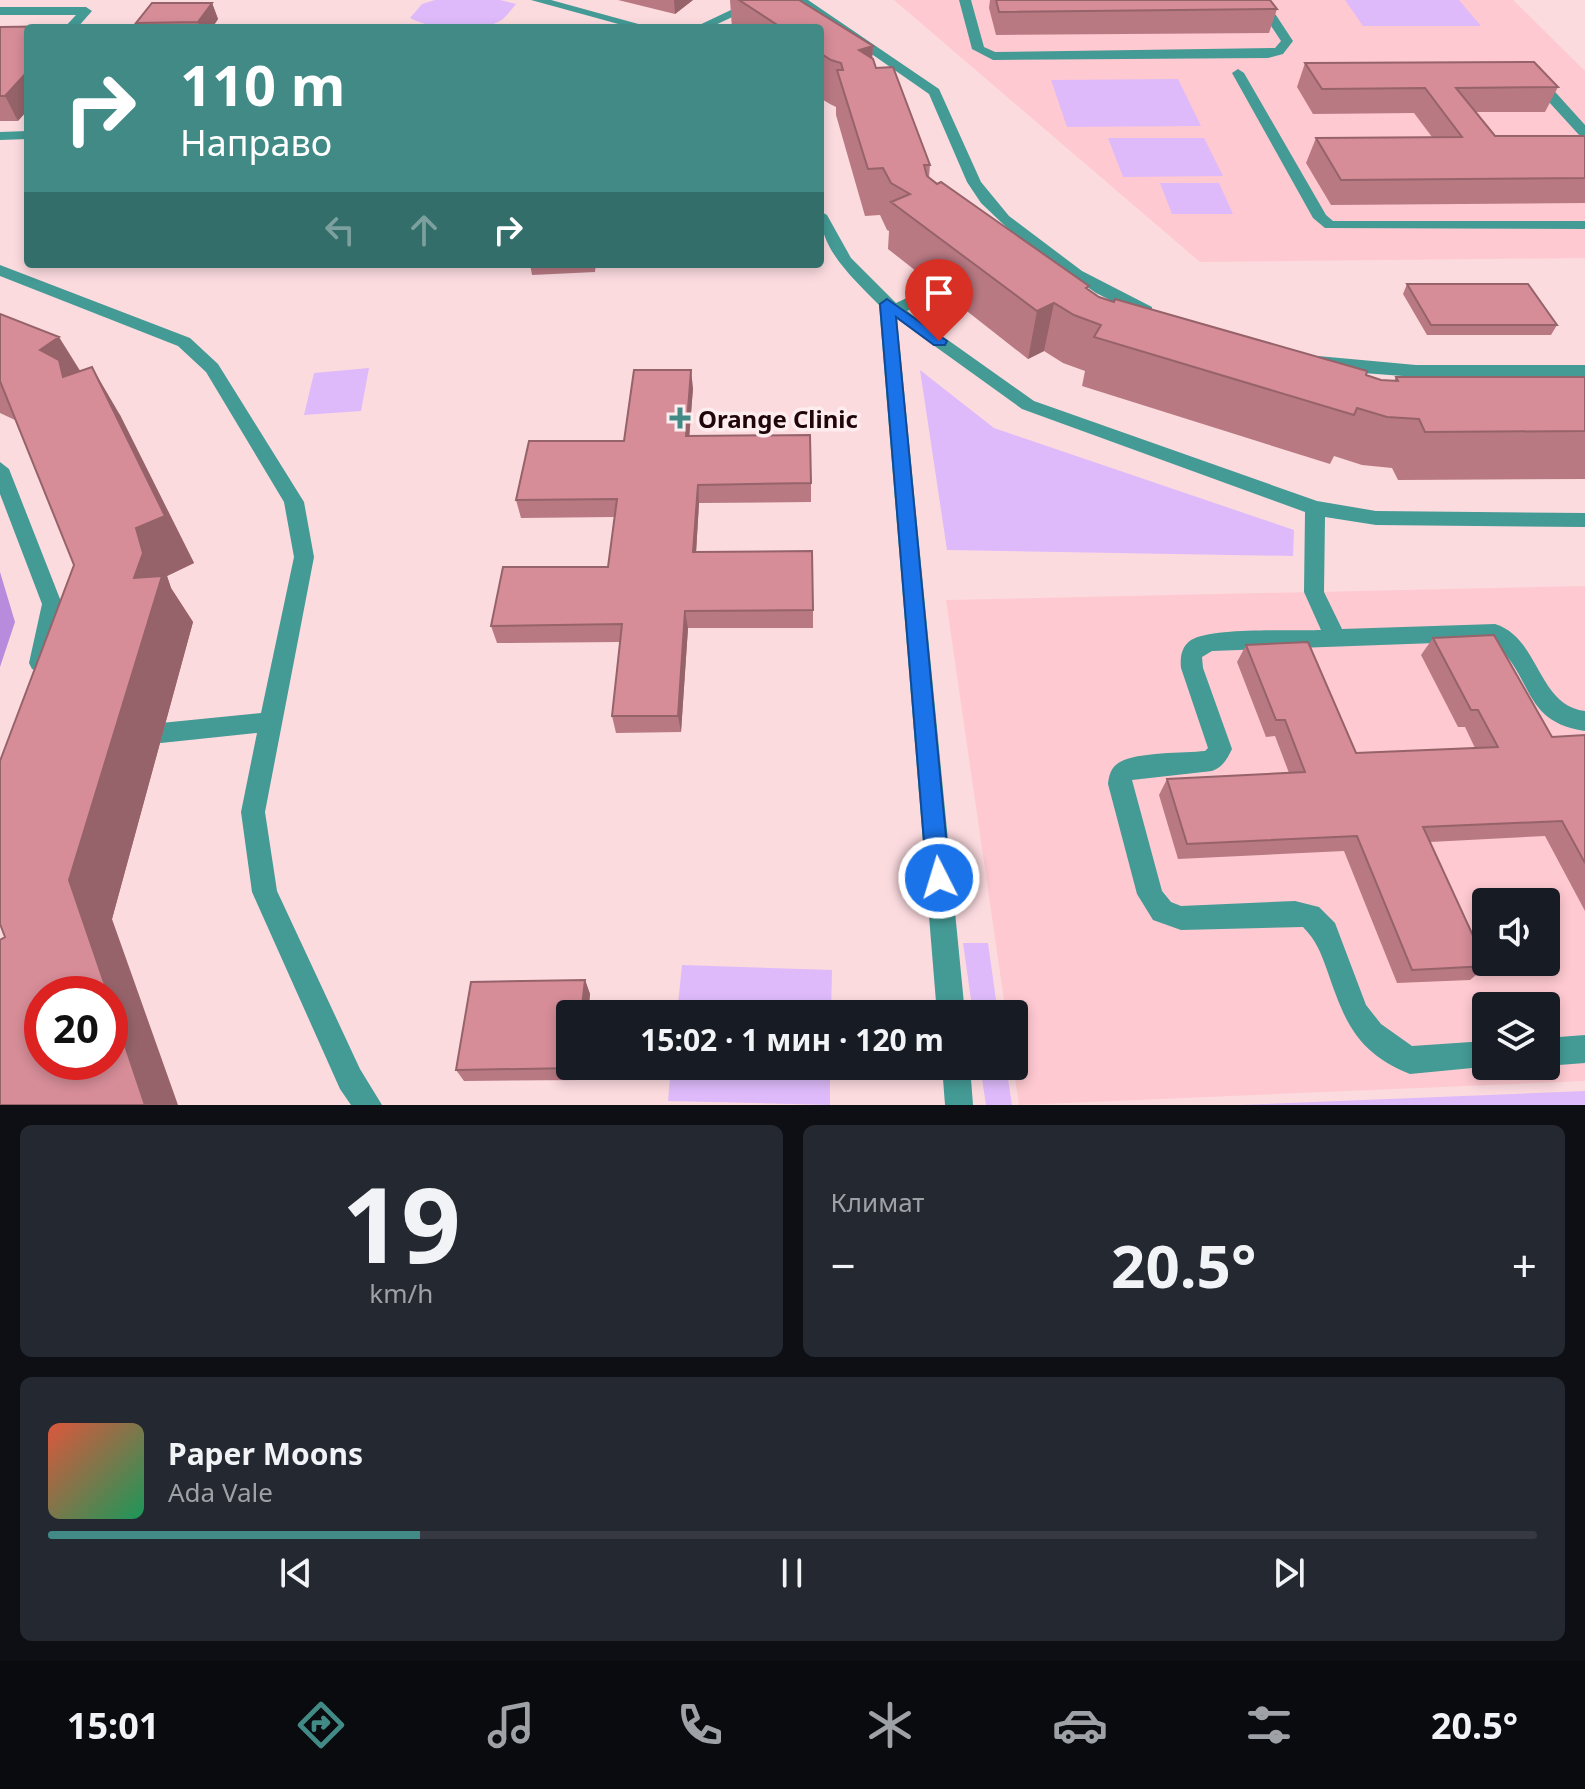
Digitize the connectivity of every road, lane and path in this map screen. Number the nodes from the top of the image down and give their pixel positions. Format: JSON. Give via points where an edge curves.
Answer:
{"nodes":[{"id":1,"x":537,"y":0,"type":"edge"},
{"id":2,"x":762,"y":0,"type":"edge"},
{"id":3,"x":800,"y":0,"type":"edge"},
{"id":4,"x":965,"y":0,"type":"edge"},
{"id":5,"x":1260,"y":0,"type":"edge"},
{"id":6,"x":0,"y":11,"type":"edge"},
{"id":7,"x":74,"y":24,"type":"edge"},
{"id":8,"x":631,"y":24,"type":"edge"},
{"id":9,"x":708,"y":24,"type":"edge"},
{"id":10,"x":1238,"y":73,"type":"dead end"},
{"id":11,"x":1514,"y":77,"type":"edge"},
{"id":12,"x":1585,"y":133,"type":"edge"},
{"id":13,"x":24,"y":135,"type":"edge"},
{"id":14,"x":0,"y":136,"type":"edge"},
{"id":15,"x":824,"y":222,"type":"edge"},
{"id":16,"x":1585,"y":225,"type":"edge"},
{"id":17,"x":0,"y":270,"type":"edge"},
{"id":18,"x":939,"y":289,"type":"edge"},
{"id":19,"x":891,"y":307,"type":"junction"},
{"id":20,"x":1167,"y":318,"type":"edge"},
{"id":21,"x":1295,"y":356,"type":"edge"},
{"id":22,"x":1585,"y":371,"type":"edge"},
{"id":23,"x":0,"y":469,"type":"edge"},
{"id":24,"x":1315,"y":508,"type":"junction"},
{"id":25,"x":1585,"y":520,"type":"edge"},
{"id":26,"x":1335,"y":637,"type":"junction"},
{"id":27,"x":32,"y":688,"type":"edge"},
{"id":28,"x":1585,"y":721,"type":"edge"},
{"id":29,"x":272,"y":722,"type":"junction"},
{"id":30,"x":161,"y":733,"type":"dead end"},
{"id":31,"x":950,"y":1000,"type":"edge"},
{"id":32,"x":1585,"y":1049,"type":"edge"},
{"id":33,"x":1560,"y":1051,"type":"edge"},
{"id":34,"x":1472,"y":1056,"type":"edge"},
{"id":35,"x":957,"y":1080,"type":"edge"},
{"id":36,"x":368,"y":1105,"type":"edge"},
{"id":37,"x":959,"y":1105,"type":"edge"}],
"edges":[{"from":1,"to":8,"type":"lane"},
{"from":2,"to":9,"type":"lane"},
{"from":3,"to":20,"type":"lane","via":[[934,92],[984,200],[1029,247],[1111,296]]},
{"from":4,"to":5,"type":"lane","via":[[978,49],[993,56],[1268,54],[1287,41]]},
{"from":6,"to":7,"type":"lane","via":[[86,11]]},
{"from":10,"to":16,"type":"lane","via":[[1320,218],[1330,225]]},
{"from":11,"to":12,"type":"lane","via":[[1543,87]]},
{"from":13,"to":14,"type":"lane"},
{"from":15,"to":19,"type":"lane","via":[[845,260]]},
{"from":17,"to":29,"type":"lane","via":[[184,342],[212,368],[294,502],[304,557]]},
{"from":18,"to":19,"type":"lane"},
{"from":19,"to":24,"type":"lane","via":[[1028,405]]},
{"from":19,"to":31,"type":"lane"},
{"from":21,"to":22,"type":"lane","via":[[1353,366]]},
{"from":23,"to":27,"type":"lane","via":[[52,604]]},
{"from":24,"to":25,"type":"lane","via":[[1376,518]]},
{"from":24,"to":26,"type":"lane","via":[[1314,592]]},
{"from":26,"to":28,"type":"lane","via":[[1495,632],[1513,645],[1552,711],[1572,722]]},
{"from":26,"to":34,"type":"lane","via":[[1197,647],[1192,668],[1218,756],[1212,761],[1128,769],[1121,775],[1150,894],[1167,916],[1181,918],[1310,916],[1326,932],[1356,1014],[1371,1034],[1410,1060]]},
{"from":29,"to":30,"type":"lane"},
{"from":29,"to":36,"type":"lane","via":[[253,812],[265,892],[350,1079]]},
{"from":32,"to":33,"type":"lane"},
{"from":35,"to":37,"type":"lane"}]}
